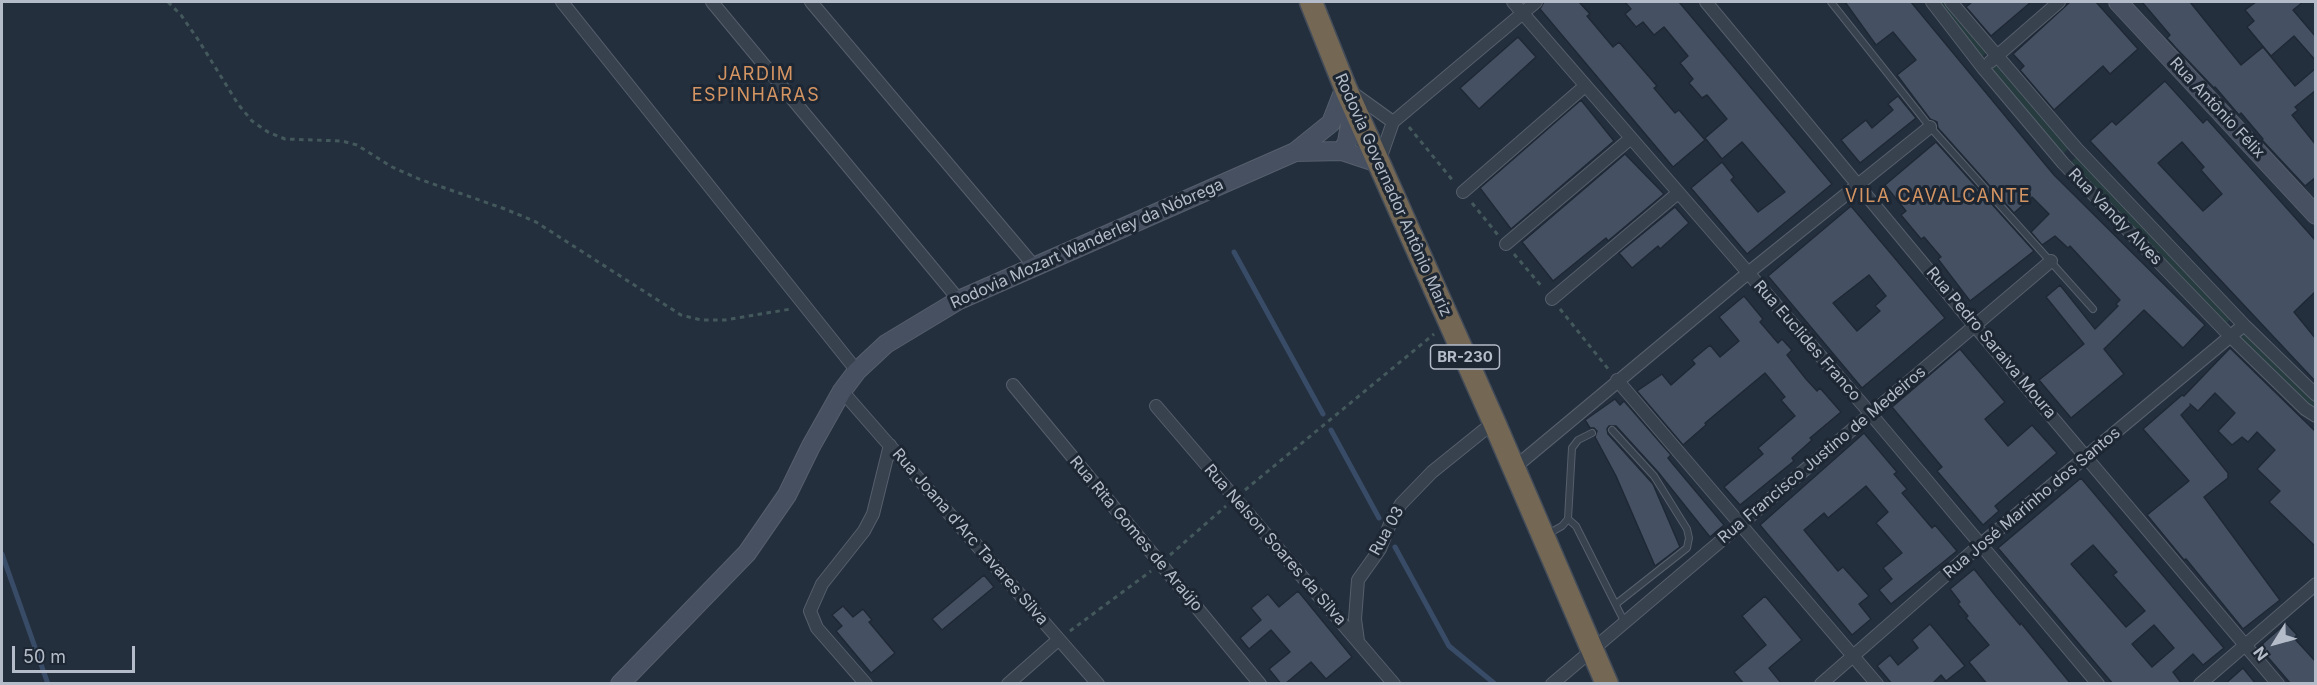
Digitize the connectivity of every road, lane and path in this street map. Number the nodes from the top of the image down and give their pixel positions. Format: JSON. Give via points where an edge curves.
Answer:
{"nodes":[{"id":1,"x":168,"y":2,"type":"edge"},
{"id":2,"x":562,"y":2,"type":"edge"},
{"id":3,"x":712,"y":2,"type":"edge"},
{"id":4,"x":811,"y":2,"type":"edge"},
{"id":5,"x":1311,"y":2,"type":"edge"},
{"id":6,"x":1513,"y":2,"type":"edge"},
{"id":7,"x":1536,"y":2,"type":"edge"},
{"id":8,"x":1706,"y":2,"type":"edge"},
{"id":9,"x":1831,"y":2,"type":"edge"},
{"id":10,"x":1932,"y":2,"type":"edge"},
{"id":11,"x":1951,"y":2,"type":"edge"},
{"id":12,"x":2059,"y":2,"type":"edge"},
{"id":13,"x":2118,"y":2,"type":"edge"},
{"id":14,"x":1522,"y":13,"type":"junction"},
{"id":15,"x":1997,"y":57,"type":"junction"},
{"id":16,"x":1983,"y":68,"type":"junction"},
{"id":17,"x":1585,"y":86,"type":"junction"},
{"id":18,"x":1345,"y":87,"type":"junction"},
{"id":19,"x":1392,"y":122,"type":"junction"},
{"id":20,"x":1331,"y":123,"type":"junction"},
{"id":21,"x":1930,"y":127,"type":"junction"},
{"id":22,"x":1349,"y":130,"type":"junction"},
{"id":23,"x":1631,"y":138,"type":"junction"},
{"id":24,"x":2078,"y":149,"type":"junction"},
{"id":25,"x":1342,"y":151,"type":"junction"},
{"id":26,"x":1295,"y":152,"type":"junction"},
{"id":27,"x":1378,"y":163,"type":"junction"},
{"id":28,"x":2063,"y":163,"type":"junction"},
{"id":29,"x":1858,"y":184,"type":"junction"},
{"id":30,"x":1463,"y":192,"type":"dead end"},
{"id":31,"x":1678,"y":193,"type":"junction"},
{"id":32,"x":2316,"y":215,"type":"edge"},
{"id":33,"x":1506,"y":244,"type":"dead end"},
{"id":34,"x":2051,"y":261,"type":"junction"},
{"id":35,"x":1035,"y":267,"type":"junction"},
{"id":36,"x":1748,"y":273,"type":"junction"},
{"id":37,"x":1552,"y":299,"type":"dead end"},
{"id":38,"x":959,"y":300,"type":"junction"},
{"id":39,"x":807,"y":307,"type":"junction"},
{"id":40,"x":2093,"y":309,"type":"dead end"},
{"id":41,"x":1448,"y":321,"type":"junction"},
{"id":42,"x":1974,"y":325,"type":"junction"},
{"id":43,"x":2244,"y":325,"type":"junction"},
{"id":44,"x":2230,"y":336,"type":"junction"},
{"id":45,"x":857,"y":371,"type":"junction"},
{"id":46,"x":1617,"y":380,"type":"junction"},
{"id":47,"x":1013,"y":385,"type":"dead end"},
{"id":48,"x":842,"y":391,"type":"junction"},
{"id":49,"x":2316,"y":395,"type":"edge"},
{"id":50,"x":1156,"y":406,"type":"dead end"},
{"id":51,"x":1870,"y":413,"type":"junction"},
{"id":52,"x":2316,"y":416,"type":"edge"},
{"id":53,"x":1494,"y":422,"type":"junction"},
{"id":54,"x":1612,"y":430,"type":"dead end"},
{"id":55,"x":1592,"y":433,"type":"dead end"},
{"id":56,"x":890,"y":445,"type":"junction"},
{"id":57,"x":2086,"y":457,"type":"junction"},
{"id":58,"x":1514,"y":468,"type":"junction"},
{"id":59,"x":1235,"y":498,"type":"junction"},
{"id":60,"x":1568,"y":519,"type":"junction"},
{"id":61,"x":1740,"y":525,"type":"junction"},
{"id":62,"x":1543,"y":536,"type":"junction"},
{"id":63,"x":1980,"y":546,"type":"junction"},
{"id":64,"x":2316,"y":584,"type":"edge"},
{"id":65,"x":1616,"y":604,"type":"junction"},
{"id":66,"x":1624,"y":621,"type":"junction"},
{"id":67,"x":1058,"y":640,"type":"junction"},
{"id":68,"x":1358,"y":641,"type":"junction"},
{"id":69,"x":2244,"y":644,"type":"junction"},
{"id":70,"x":1592,"y":648,"type":"junction"},
{"id":71,"x":1854,"y":657,"type":"junction"},
{"id":72,"x":620,"y":684,"type":"edge"},
{"id":73,"x":866,"y":684,"type":"edge"},
{"id":74,"x":1008,"y":684,"type":"edge"},
{"id":75,"x":1098,"y":684,"type":"edge"},
{"id":76,"x":1260,"y":684,"type":"edge"},
{"id":77,"x":1394,"y":684,"type":"edge"},
{"id":78,"x":1552,"y":684,"type":"edge"},
{"id":79,"x":1607,"y":684,"type":"edge"},
{"id":80,"x":1821,"y":684,"type":"edge"},
{"id":81,"x":1877,"y":684,"type":"edge"},
{"id":82,"x":2098,"y":684,"type":"edge"},
{"id":83,"x":2200,"y":684,"type":"edge"},
{"id":84,"x":2278,"y":684,"type":"edge"}],
"edges":[{"from":1,"to":39,"type":"path","via":[[199,41],[238,104],[268,132],[285,139],[357,145],[419,179],[505,208],[536,222],[681,315],[725,320]]},
{"from":2,"to":39,"type":"street"},
{"from":3,"to":38,"type":"street"},
{"from":4,"to":35,"type":"street"},
{"from":5,"to":18,"type":"highway","name":"Rodovia Governador Antônio Mariz","number":"BR-230"},
{"from":6,"to":14,"type":"street","name":"Rua Euclides Franco"},
{"from":7,"to":14,"type":"street"},
{"from":8,"to":29,"type":"street","name":"Rua Pedro Saraiva Moura"},
{"from":9,"to":21,"type":"lane"},
{"from":10,"to":16,"type":"street","name":"Rua Vandy Alves"},
{"from":11,"to":15,"type":"street","name":"Rua Vandy Alves"},
{"from":12,"to":15,"type":"street"},
{"from":13,"to":32,"type":"main road","name":"Rua Antônio Félix"},
{"from":14,"to":17,"type":"street","name":"Rua Euclides Franco"},
{"from":14,"to":19,"type":"street"},
{"from":15,"to":16,"type":"street"},
{"from":15,"to":24,"type":"street","name":"Rua Vandy Alves"},
{"from":16,"to":28,"type":"street","name":"Rua Vandy Alves"},
{"from":17,"to":23,"type":"street","name":"Rua Euclides Franco"},
{"from":17,"to":30,"type":"street"},
{"from":18,"to":19,"type":"street"},
{"from":18,"to":20,"type":"main road","name":"Rodovia Mozart Wanderley da Nóbrega"},
{"from":18,"to":22,"type":"main road"},
{"from":18,"to":27,"type":"highway","name":"Rodovia Governador Antônio Mariz","number":"BR-230"},
{"from":19,"to":27,"type":"street"},
{"from":20,"to":22,"type":"main road"},
{"from":20,"to":26,"type":"main road","name":"Rodovia Mozart Wanderley da Nóbrega"},
{"from":21,"to":29,"type":"street"},
{"from":21,"to":34,"type":"lane"},
{"from":22,"to":25,"type":"main road"},
{"from":22,"to":27,"type":"main road"},
{"from":23,"to":31,"type":"street","name":"Rua Euclides Franco"},
{"from":23,"to":33,"type":"street"},
{"from":24,"to":28,"type":"street"},
{"from":24,"to":43,"type":"street","name":"Rua Vandy Alves"},
{"from":25,"to":26,"type":"main road","name":"Rodovia Mozart Wanderley da Nóbrega"},
{"from":25,"to":27,"type":"main road","name":"Rodovia Mozart Wanderley da Nóbrega"},
{"from":26,"to":35,"type":"main road","name":"Rodovia Mozart Wanderley da Nóbrega"},
{"from":27,"to":41,"type":"highway","name":"Rodovia Governador Antônio Mariz","number":"BR-230"},
{"from":28,"to":44,"type":"street","name":"Rua Vandy Alves"},
{"from":29,"to":36,"type":"street"},
{"from":29,"to":42,"type":"street","name":"Rua Pedro Saraiva Moura"},
{"from":31,"to":36,"type":"street","name":"Rua Euclides Franco"},
{"from":31,"to":37,"type":"street"},
{"from":34,"to":40,"type":"lane"},
{"from":34,"to":42,"type":"street","name":"Rua Francisco Justino de Medeiros"},
{"from":35,"to":38,"type":"main road","name":"Rodovia Mozart Wanderley da Nóbrega"},
{"from":36,"to":46,"type":"street"},
{"from":36,"to":51,"type":"street","name":"Rua Euclides Franco"},
{"from":38,"to":45,"type":"main road","name":"Rodovia Mozart Wanderley da Nóbrega","via":[[886,344]]},
{"from":39,"to":45,"type":"street"},
{"from":41,"to":53,"type":"highway","name":"Rodovia Governador Antônio Mariz","number":"BR-230"},
{"from":41,"to":59,"type":"path"},
{"from":42,"to":51,"type":"street","name":"Rua Francisco Justino de Medeiros"},
{"from":42,"to":57,"type":"street","name":"Rua Pedro Saraiva Moura"},
{"from":43,"to":44,"type":"street","name":"Rua José Marinho dos Santos"},
{"from":43,"to":49,"type":"street","name":"Rua Vandy Alves"},
{"from":44,"to":52,"type":"street","name":"Rua Vandy Alves"},
{"from":44,"to":57,"type":"street","name":"Rua José Marinho dos Santos"},
{"from":45,"to":48,"type":"main road","name":"Rodovia Mozart Wanderley da Nóbrega"},
{"from":46,"to":58,"type":"street"},
{"from":46,"to":61,"type":"street"},
{"from":47,"to":76,"type":"street","name":"Rua Rita Gomes de Araújo"},
{"from":48,"to":56,"type":"street","name":"Rua Joana d'Arc Tavares Silva"},
{"from":48,"to":72,"type":"main road","name":"Rodovia Mozart Wanderley da Nóbrega","via":[[787,495],[747,553]]},
{"from":50,"to":59,"type":"street","name":"Rua Nelson Soares da Silva"},
{"from":51,"to":61,"type":"street","name":"Rua Francisco Justino de Medeiros"},
{"from":51,"to":63,"type":"street","name":"Rua Euclides Franco"},
{"from":53,"to":58,"type":"highway","name":"Rodovia Governador Antônio Mariz","number":"BR-230"},
{"from":53,"to":68,"type":"street","name":"Rua 03","via":[[1432,472],[1401,504],[1380,549],[1358,580]]},
{"from":54,"to":65,"type":"lane","via":[[1654,476],[1689,538],[1687,548]]},
{"from":55,"to":60,"type":"lane","via":[[1572,448]]},
{"from":56,"to":67,"type":"street","name":"Rua Joana d'Arc Tavares Silva"},
{"from":56,"to":73,"type":"street","via":[[873,514],[822,584],[810,611],[817,628]]},
{"from":57,"to":63,"type":"street","name":"Rua José Marinho dos Santos"},
{"from":57,"to":69,"type":"street","name":"Rua Pedro Saraiva Moura"},
{"from":58,"to":62,"type":"highway","name":"Rodovia Governador Antônio Mariz","number":"BR-230"},
{"from":59,"to":68,"type":"street","name":"Rua Nelson Soares da Silva"},
{"from":60,"to":62,"type":"lane"},
{"from":60,"to":65,"type":"lane","via":[[1576,526]]},
{"from":61,"to":66,"type":"street","name":"Rua Francisco Justino de Medeiros"},
{"from":61,"to":71,"type":"street"},
{"from":62,"to":70,"type":"highway","name":"Rodovia Governador Antônio Mariz","number":"BR-230"},
{"from":63,"to":71,"type":"street","name":"Rua José Marinho dos Santos"},
{"from":63,"to":82,"type":"street","name":"Rua Euclides Franco"},
{"from":64,"to":69,"type":"street"},
{"from":65,"to":66,"type":"lane"},
{"from":66,"to":70,"type":"street","name":"Rua Francisco Justino de Medeiros"},
{"from":67,"to":74,"type":"street"},
{"from":67,"to":75,"type":"street","name":"Rua Joana d'Arc Tavares Silva"},
{"from":68,"to":77,"type":"street","name":"Rua Nelson Soares da Silva"},
{"from":69,"to":83,"type":"street"},
{"from":69,"to":84,"type":"street","name":"Rua Pedro Saraiva Moura"},
{"from":70,"to":78,"type":"street","name":"Rua Francisco Justino de Medeiros"},
{"from":70,"to":79,"type":"highway","name":"Rodovia Governador Antônio Mariz","number":"BR-230"},
{"from":71,"to":80,"type":"street","name":"Rua José Marinho dos Santos"},
{"from":71,"to":81,"type":"street"}]}
